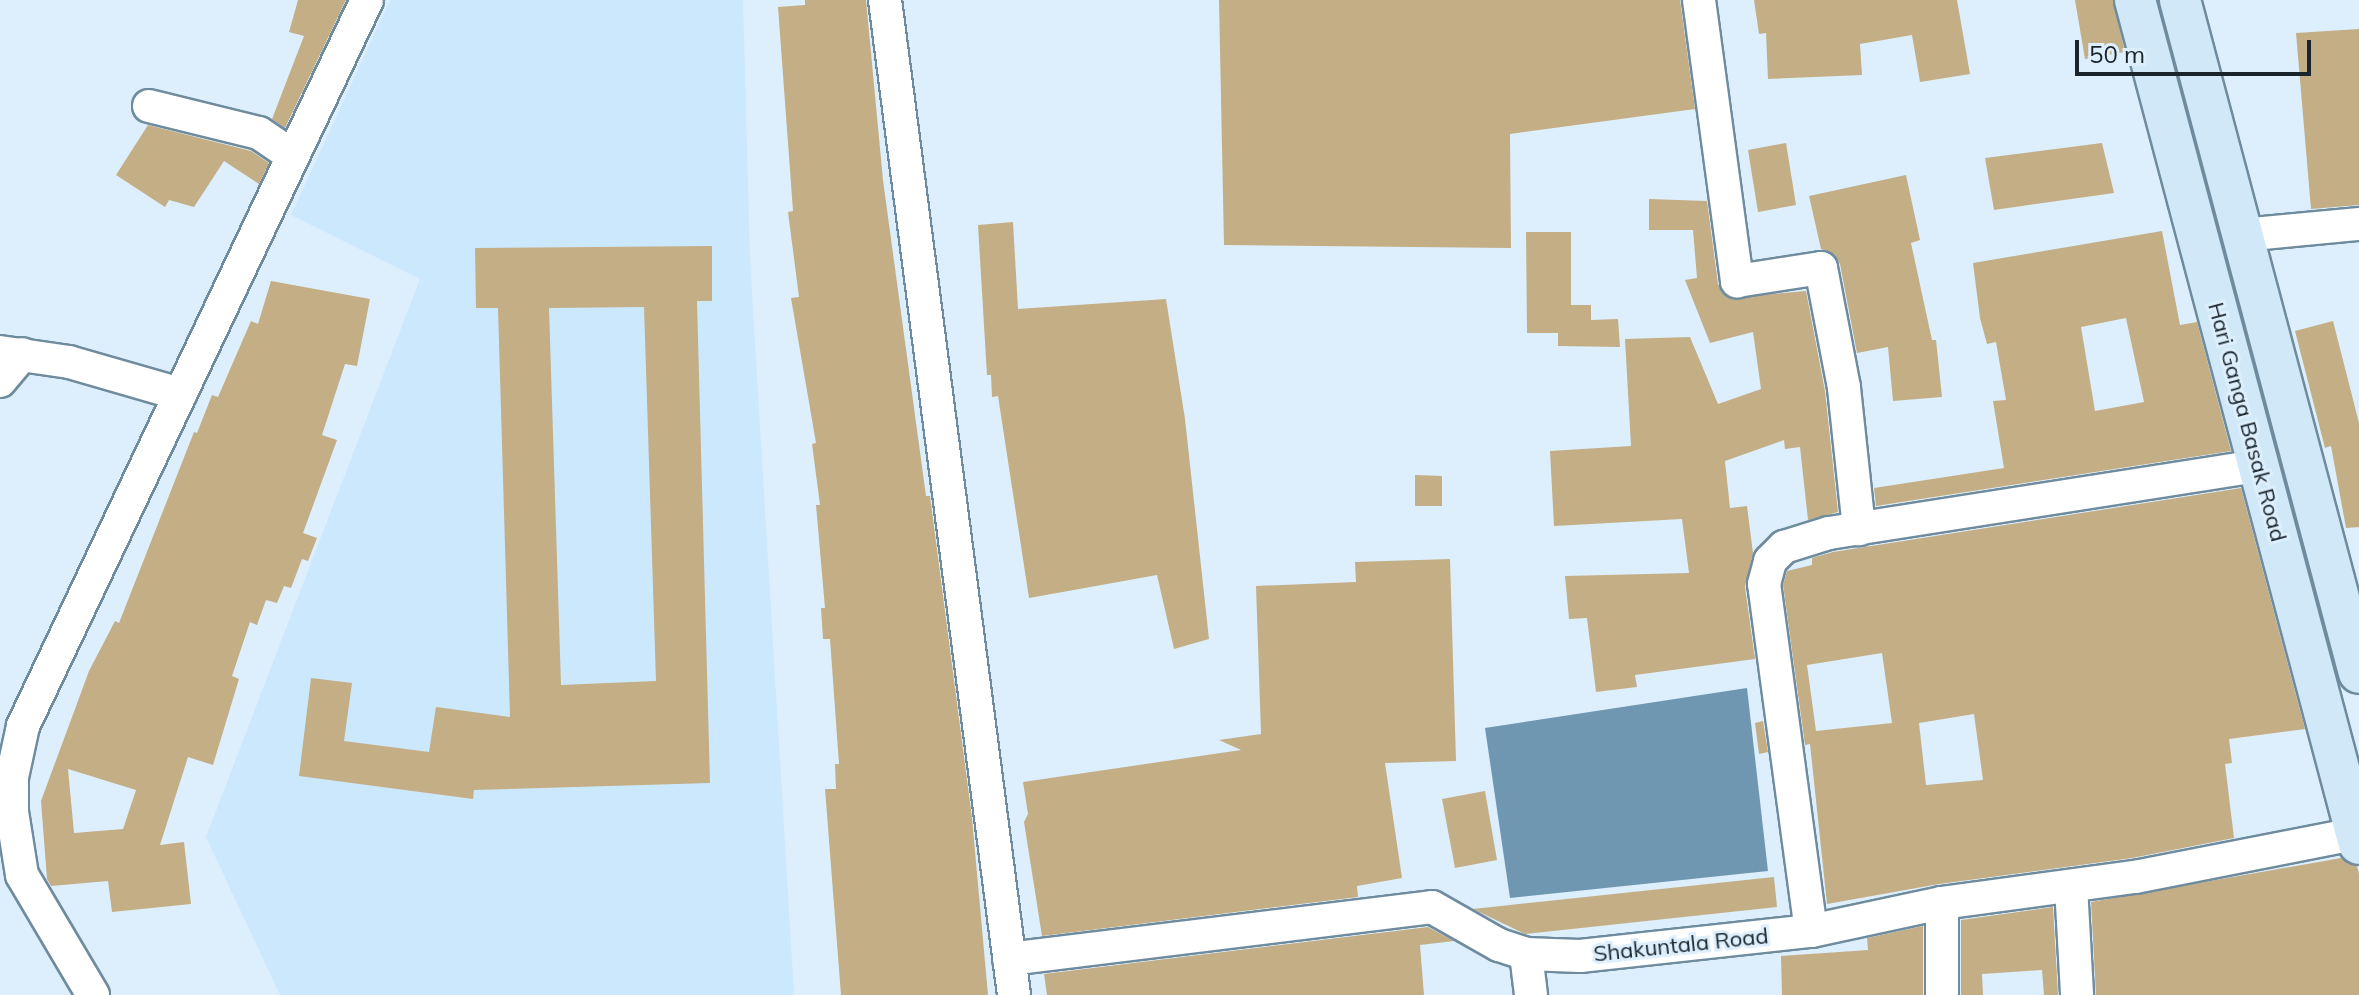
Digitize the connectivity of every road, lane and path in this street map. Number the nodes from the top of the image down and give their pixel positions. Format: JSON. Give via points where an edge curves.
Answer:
{"nodes":[{"id":1,"x":367,"y":0,"type":"edge"},
{"id":2,"x":885,"y":0,"type":"edge"},
{"id":3,"x":1699,"y":0,"type":"edge"},
{"id":4,"x":2135,"y":0,"type":"edge"},
{"id":5,"x":2180,"y":0,"type":"edge"},
{"id":6,"x":149,"y":106,"type":"dead end"},
{"id":7,"x":293,"y":156,"type":"junction"},
{"id":8,"x":2359,"y":224,"type":"edge"},
{"id":9,"x":2242,"y":235,"type":"junction"},
{"id":10,"x":11,"y":353,"type":"edge"},
{"id":11,"x":0,"y":381,"type":"edge"},
{"id":12,"x":180,"y":394,"type":"junction"},
{"id":13,"x":2259,"y":466,"type":"junction"},
{"id":14,"x":1859,"y":529,"type":"junction"},
{"id":15,"x":2359,"y":673,"type":"edge"},
{"id":16,"x":11,"y":720,"type":"edge"},
{"id":17,"x":2358,"y":837,"type":"edge"},
{"id":18,"x":2071,"y":886,"type":"junction"},
{"id":19,"x":1942,"y":903,"type":"junction"},
{"id":20,"x":1811,"y":931,"type":"junction"},
{"id":21,"x":1526,"y":954,"type":"junction"},
{"id":22,"x":1009,"y":959,"type":"junction"},
{"id":23,"x":93,"y":995,"type":"edge"},
{"id":24,"x":1014,"y":995,"type":"edge"},
{"id":25,"x":1531,"y":995,"type":"edge"},
{"id":26,"x":1942,"y":995,"type":"edge"},
{"id":27,"x":2077,"y":995,"type":"edge"}],
"edges":[{"from":1,"to":7,"type":"street"},
{"from":2,"to":22,"type":"street"},
{"from":3,"to":14,"type":"street","via":[[1737,281],[1821,268],[1844,388]]},
{"from":4,"to":13,"type":"main road","name":"Hari Ganga Basak Road"},
{"from":5,"to":9,"type":"main road","name":"Hari Ganga Basak Road"},
{"from":6,"to":7,"type":"street","via":[[259,133]]},
{"from":7,"to":12,"type":"street"},
{"from":8,"to":9,"type":"street"},
{"from":9,"to":15,"type":"main road","name":"Hari Ganga Basak Road"},
{"from":10,"to":11,"type":"street"},
{"from":10,"to":12,"type":"street","via":[[69,362]]},
{"from":12,"to":16,"type":"street"},
{"from":13,"to":14,"type":"street"},
{"from":13,"to":17,"type":"main road","name":"Hari Ganga Basak Road"},
{"from":14,"to":20,"type":"street","via":[[1784,547],[1770,561],[1764,584]]},
{"from":16,"to":23,"type":"street","via":[[15,844],[22,875]]},
{"from":17,"to":18,"type":"street","name":"Shakuntala Road"},
{"from":18,"to":19,"type":"street","name":"Shakuntala Road"},
{"from":18,"to":27,"type":"street"},
{"from":19,"to":20,"type":"street","name":"Shakuntala Road"},
{"from":19,"to":26,"type":"street"},
{"from":20,"to":21,"type":"street","name":"Shakuntala Road","via":[[1580,956]]},
{"from":21,"to":22,"type":"street","name":"Shakuntala Road","via":[[1499,945],[1432,907]]},
{"from":21,"to":25,"type":"street"},
{"from":22,"to":24,"type":"street"}]}
